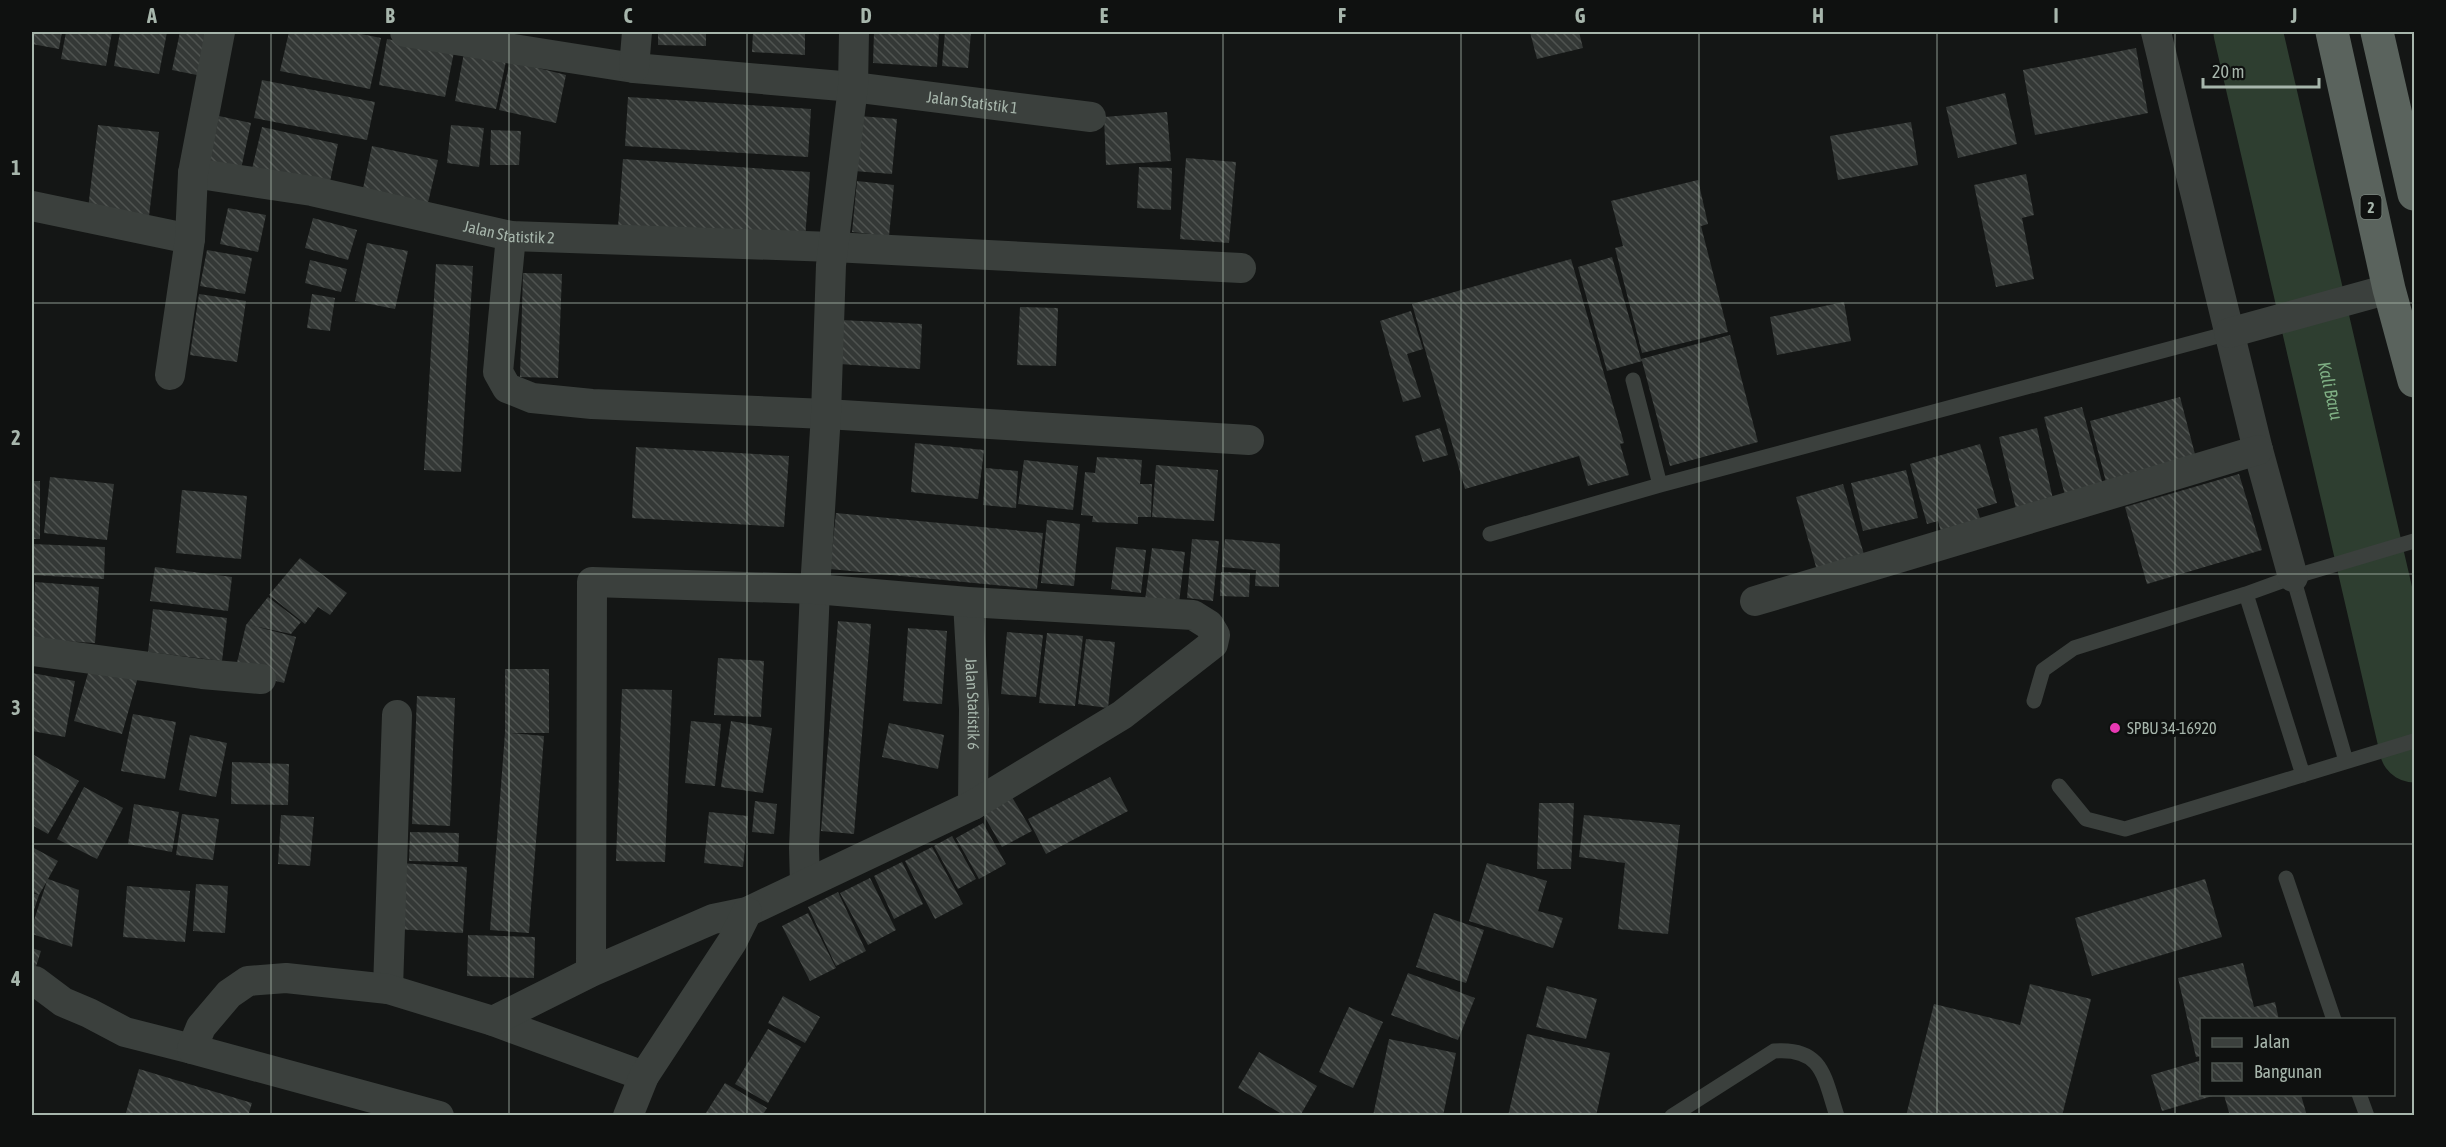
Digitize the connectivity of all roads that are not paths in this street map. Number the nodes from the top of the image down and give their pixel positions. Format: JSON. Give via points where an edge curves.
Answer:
{"nodes":[{"id":1,"x":220,"y":32,"type":"edge"},
{"id":2,"x":405,"y":32,"type":"edge"},
{"id":3,"x":638,"y":32,"type":"edge"},
{"id":4,"x":854,"y":32,"type":"edge"},
{"id":5,"x":2156,"y":32,"type":"edge"},
{"id":6,"x":2332,"y":32,"type":"edge"},
{"id":7,"x":2377,"y":32,"type":"edge"},
{"id":8,"x":634,"y":68,"type":"junction"},
{"id":9,"x":853,"y":87,"type":"junction"},
{"id":10,"x":1091,"y":117,"type":"dead end"},
{"id":11,"x":193,"y":173,"type":"junction"},
{"id":12,"x":2415,"y":194,"type":"edge"},
{"id":13,"x":32,"y":206,"type":"edge"},
{"id":14,"x":511,"y":236,"type":"junction"},
{"id":15,"x":190,"y":239,"type":"junction"},
{"id":16,"x":833,"y":247,"type":"junction"},
{"id":17,"x":1241,"y":268,"type":"dead end"},
{"id":18,"x":2389,"y":289,"type":"junction"},
{"id":19,"x":2237,"y":331,"type":"junction"},
{"id":20,"x":170,"y":375,"type":"dead end"},
{"id":21,"x":1634,"y":380,"type":"dead end"},
{"id":22,"x":2415,"y":381,"type":"edge"},
{"id":23,"x":826,"y":414,"type":"junction"},
{"id":24,"x":1249,"y":440,"type":"dead end"},
{"id":25,"x":2258,"y":450,"type":"junction"},
{"id":26,"x":1660,"y":485,"type":"junction"},
{"id":27,"x":1490,"y":534,"type":"dead end"},
{"id":28,"x":2415,"y":541,"type":"edge"},
{"id":29,"x":2293,"y":577,"type":"junction"},
{"id":30,"x":815,"y":589,"type":"junction"},
{"id":31,"x":2246,"y":594,"type":"junction"},
{"id":32,"x":1755,"y":601,"type":"dead end"},
{"id":33,"x":968,"y":602,"type":"junction"},
{"id":34,"x":32,"y":651,"type":"edge"},
{"id":35,"x":261,"y":679,"type":"dead end"},
{"id":36,"x":2034,"y":701,"type":"dead end"},
{"id":37,"x":397,"y":715,"type":"dead end"},
{"id":38,"x":2415,"y":741,"type":"edge"},
{"id":39,"x":2346,"y":761,"type":"junction"},
{"id":40,"x":2303,"y":775,"type":"junction"},
{"id":41,"x":2059,"y":786,"type":"dead end"},
{"id":42,"x":973,"y":805,"type":"junction"},
{"id":43,"x":2286,"y":878,"type":"dead end"},
{"id":44,"x":805,"y":884,"type":"junction"},
{"id":45,"x":747,"y":912,"type":"junction"},
{"id":46,"x":591,"y":972,"type":"junction"},
{"id":47,"x":35,"y":981,"type":"dead end"},
{"id":48,"x":388,"y":989,"type":"junction"},
{"id":49,"x":2333,"y":1018,"type":"edge"},
{"id":50,"x":494,"y":1021,"type":"junction"},
{"id":51,"x":192,"y":1049,"type":"junction"},
{"id":52,"x":644,"y":1076,"type":"junction"},
{"id":53,"x":2359,"y":1096,"type":"edge"},
{"id":54,"x":439,"y":1116,"type":"edge"},
{"id":55,"x":628,"y":1116,"type":"edge"},
{"id":56,"x":1672,"y":1116,"type":"edge"},
{"id":57,"x":1837,"y":1116,"type":"edge"},
{"id":58,"x":2367,"y":1116,"type":"edge"}],
"edges":[{"from":1,"to":11,"type":"street"},
{"from":2,"to":8,"type":"street","name":"Jalan Statistik 1"},
{"from":3,"to":8,"type":"street"},
{"from":4,"to":9,"type":"street"},
{"from":5,"to":19,"type":"street"},
{"from":6,"to":18,"type":"highway","number":"2"},
{"from":7,"to":12,"type":"highway"},
{"from":8,"to":9,"type":"street","name":"Jalan Statistik 1"},
{"from":9,"to":10,"type":"street","name":"Jalan Statistik 1"},
{"from":9,"to":16,"type":"street"},
{"from":11,"to":14,"type":"street","name":"Jalan Statistik 2","via":[[312,191]]},
{"from":11,"to":15,"type":"street"},
{"from":13,"to":15,"type":"street"},
{"from":14,"to":16,"type":"street","name":"Jalan Statistik 2"},
{"from":14,"to":23,"type":"street","via":[[498,372],[507,388],[532,398],[592,404]]},
{"from":15,"to":20,"type":"street"},
{"from":16,"to":17,"type":"street","name":"Jalan Statistik 2"},
{"from":16,"to":23,"type":"street"},
{"from":18,"to":19,"type":"street"},
{"from":18,"to":22,"type":"highway","number":"2"},
{"from":19,"to":25,"type":"street"},
{"from":19,"to":26,"type":"lane"},
{"from":21,"to":26,"type":"lane"},
{"from":23,"to":24,"type":"street"},
{"from":23,"to":30,"type":"street"},
{"from":25,"to":29,"type":"street"},
{"from":25,"to":32,"type":"street"},
{"from":26,"to":27,"type":"lane"},
{"from":28,"to":29,"type":"lane"},
{"from":29,"to":31,"type":"lane"},
{"from":29,"to":39,"type":"lane"},
{"from":30,"to":33,"type":"street"},
{"from":30,"to":44,"type":"street"},
{"from":30,"to":46,"type":"street","via":[[592,582]]},
{"from":31,"to":36,"type":"lane","via":[[2074,648],[2043,670]]},
{"from":31,"to":40,"type":"lane"},
{"from":33,"to":42,"type":"street","name":"Jalan Statistik 6","via":[[974,709]]},
{"from":33,"to":42,"type":"street","via":[[1193,615],[1209,625],[1215,635],[1213,644],[1122,715]]},
{"from":34,"to":35,"type":"street"},
{"from":37,"to":48,"type":"street"},
{"from":38,"to":39,"type":"lane"},
{"from":39,"to":40,"type":"lane"},
{"from":40,"to":41,"type":"lane","via":[[2125,829],[2086,819]]},
{"from":42,"to":44,"type":"street"},
{"from":43,"to":49,"type":"lane"},
{"from":44,"to":45,"type":"street"},
{"from":45,"to":46,"type":"street","via":[[713,919]]},
{"from":45,"to":52,"type":"street","via":[[732,942]]},
{"from":46,"to":50,"type":"street"},
{"from":47,"to":51,"type":"street","via":[[63,1002],[125,1032]]},
{"from":48,"to":50,"type":"street"},
{"from":48,"to":51,"type":"street","via":[[286,978],[248,981],[229,994],[201,1027]]},
{"from":50,"to":52,"type":"street"},
{"from":51,"to":54,"type":"street"},
{"from":52,"to":55,"type":"street"},
{"from":53,"to":58,"type":"lane"},
{"from":56,"to":57,"type":"lane","via":[[1774,1051],[1792,1050],[1810,1057],[1822,1070]]}]}
